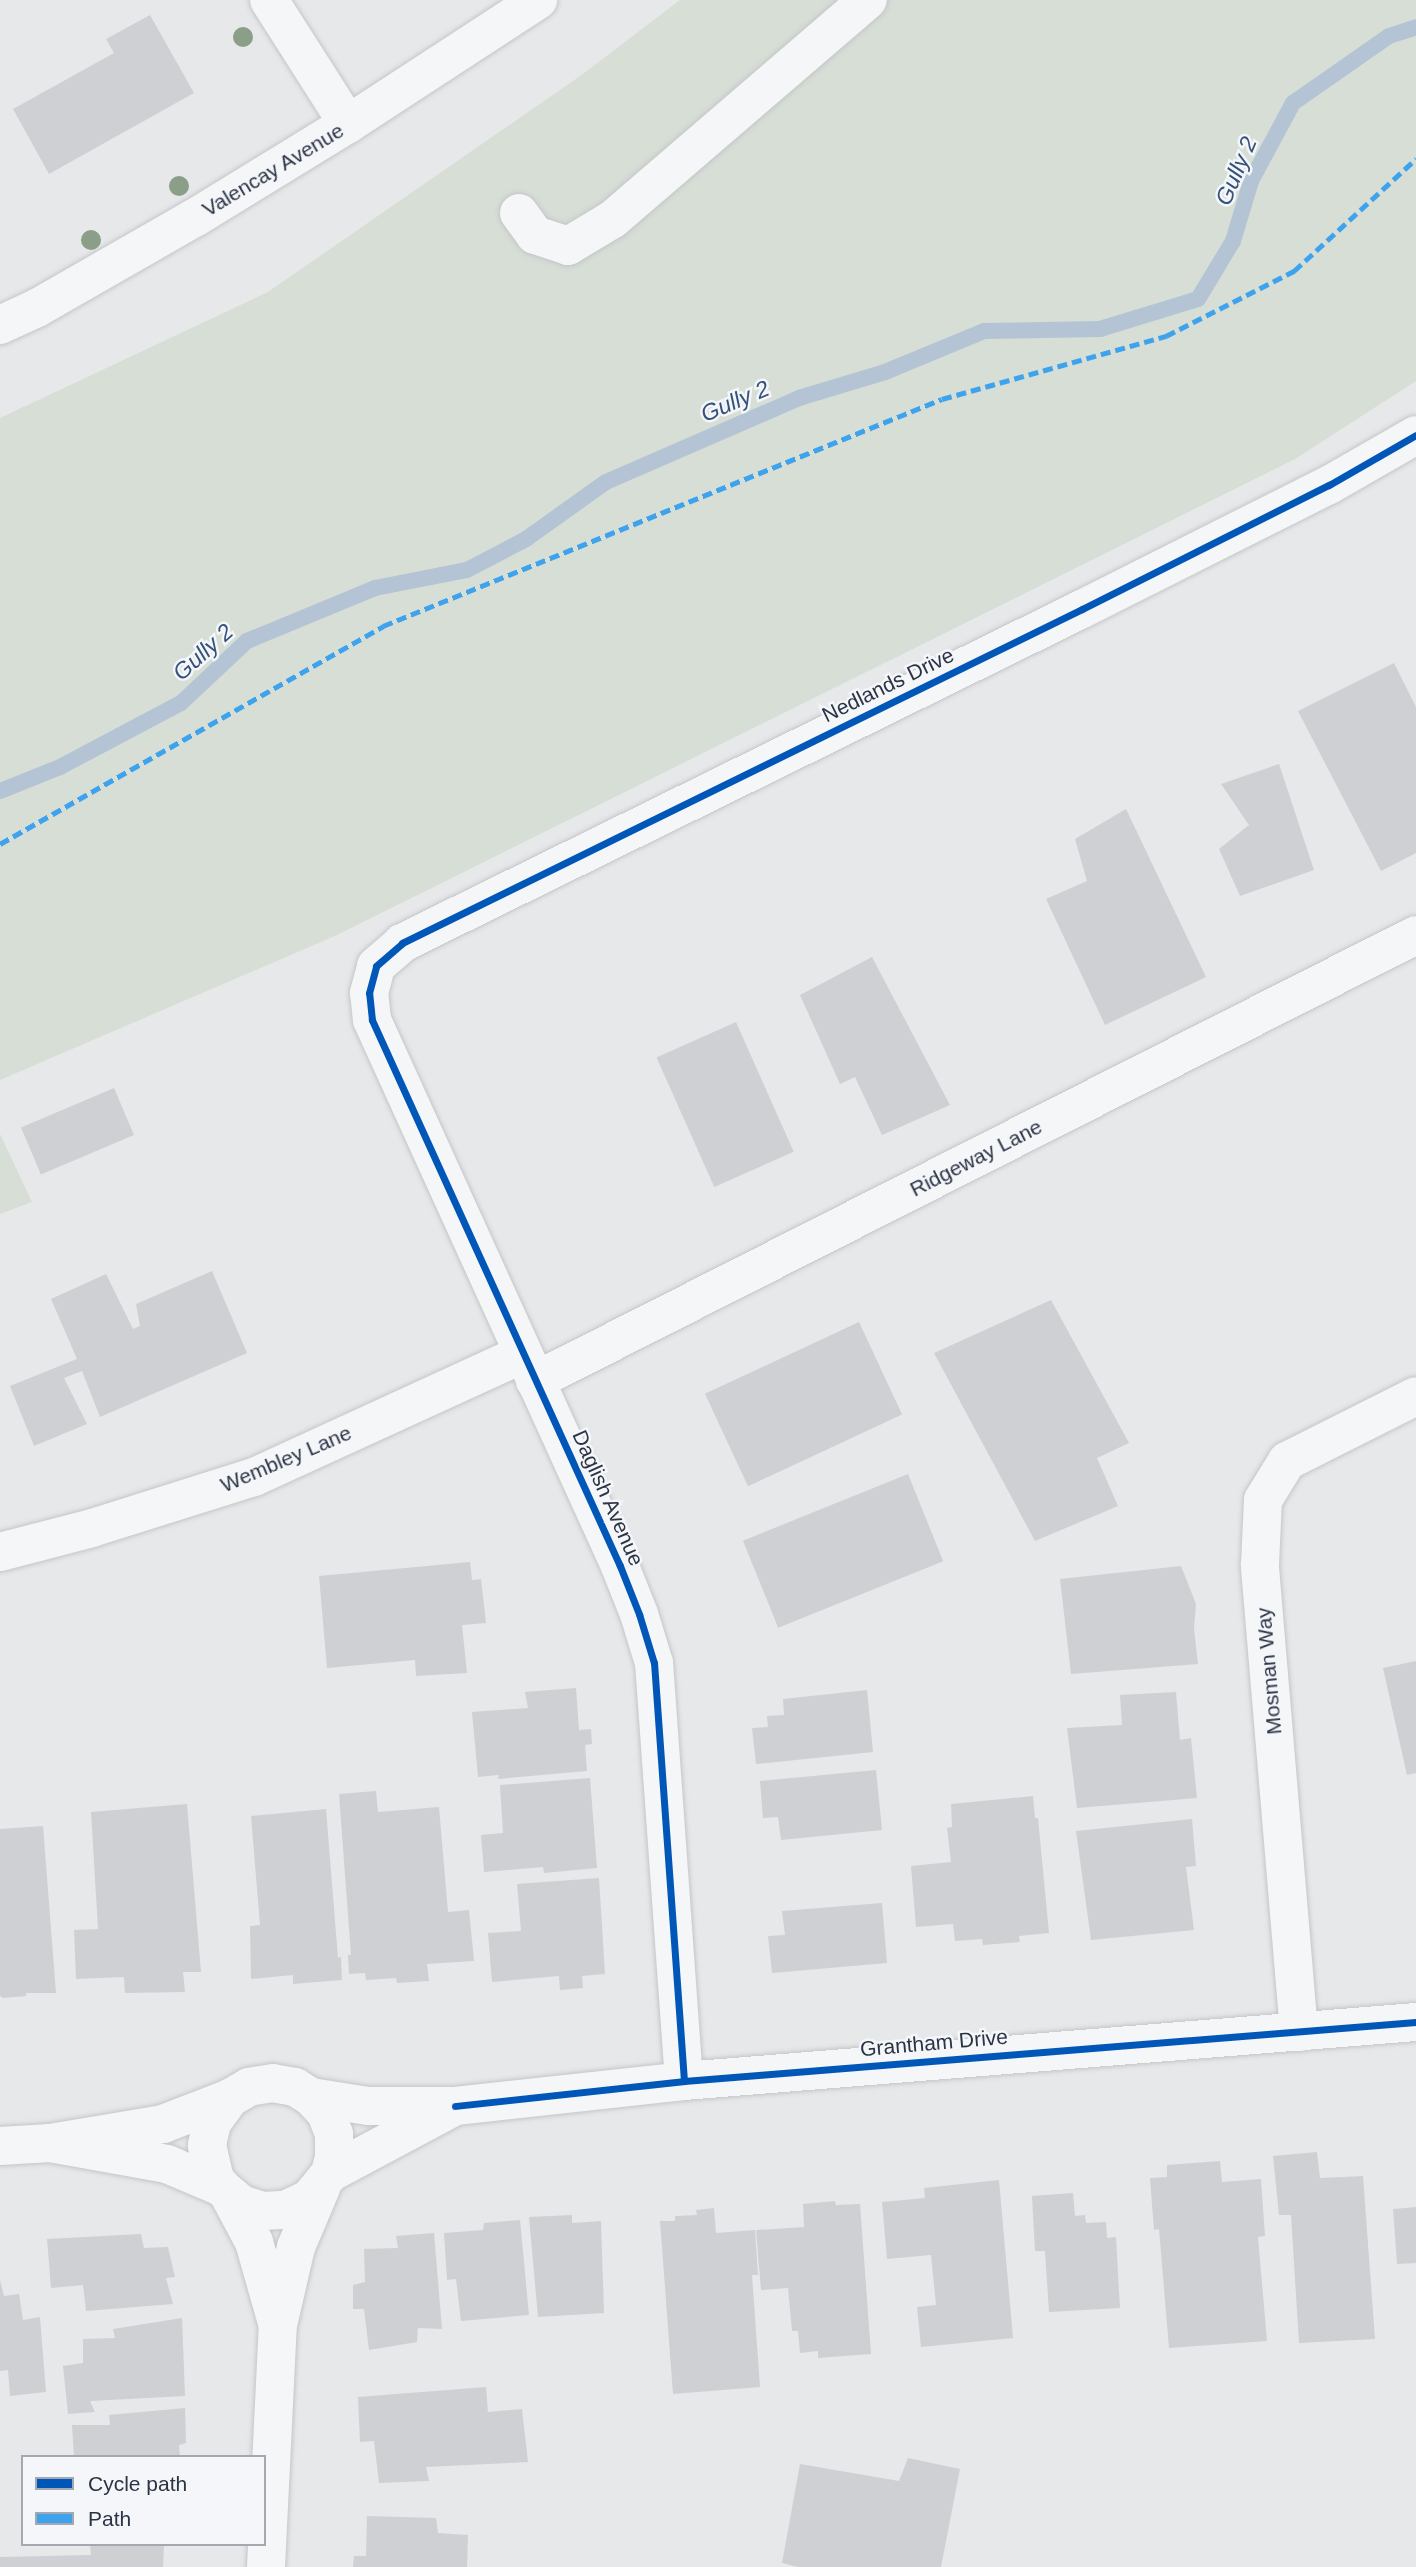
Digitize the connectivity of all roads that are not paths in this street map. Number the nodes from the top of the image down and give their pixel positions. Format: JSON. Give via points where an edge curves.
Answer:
{"nodes":[{"id":1,"x":269,"y":0,"type":"edge"},
{"id":2,"x":538,"y":0,"type":"edge"},
{"id":3,"x":868,"y":0,"type":"edge"},
{"id":4,"x":348,"y":124,"type":"junction"},
{"id":5,"x":519,"y":214,"type":"dead end"},
{"id":6,"x":0,"y":325,"type":"edge"},
{"id":7,"x":1416,"y":435,"type":"edge"},
{"id":8,"x":1416,"y":935,"type":"edge"},
{"id":9,"x":376,"y":966,"type":"joint"},
{"id":10,"x":529,"y":1367,"type":"junction"},
{"id":11,"x":1416,"y":1396,"type":"edge"},
{"id":12,"x":0,"y":1552,"type":"edge"},
{"id":13,"x":1416,"y":2022,"type":"edge"},
{"id":14,"x":1299,"y":2032,"type":"junction"},
{"id":15,"x":684,"y":2081,"type":"junction"},
{"id":16,"x":311,"y":2096,"type":"junction"},
{"id":17,"x":230,"y":2098,"type":"junction"},
{"id":18,"x":455,"y":2106,"type":"junction"},
{"id":19,"x":50,"y":2143,"type":"junction"},
{"id":20,"x":0,"y":2146,"type":"edge"},
{"id":21,"x":325,"y":2181,"type":"junction"},
{"id":22,"x":226,"y":2192,"type":"junction"},
{"id":23,"x":278,"y":2325,"type":"junction"},
{"id":24,"x":267,"y":2567,"type":"edge"}],
"edges":[{"from":1,"to":4,"type":"street"},
{"from":2,"to":4,"type":"street","name":"Valencay Avenue"},
{"from":3,"to":5,"type":"street","via":[[613,219],[568,246],[535,235]]},
{"from":4,"to":6,"type":"street","name":"Valencay Avenue","via":[[173,230]]},
{"from":7,"to":9,"type":"street","name":"Nedlands Drive","via":[[1181,560],[402,943]]},
{"from":8,"to":10,"type":"street","name":"Ridgeway Lane"},
{"from":9,"to":10,"type":"street","name":"Daglish Avenue","via":[[369,993],[372,1020]]},
{"from":10,"to":12,"type":"street","name":"Wembley Lane","via":[[254,1477]]},
{"from":10,"to":15,"type":"street","name":"Daglish Avenue","via":[[620,1566],[654,1663]]},
{"from":11,"to":14,"type":"street","name":"Mosman Way","via":[[1287,1461],[1263,1500],[1260,1565]]},
{"from":13,"to":14,"type":"street","name":"Grantham Drive"},
{"from":14,"to":15,"type":"street","name":"Grantham Drive"},
{"from":15,"to":18,"type":"street","name":"Grantham Drive"},
{"from":16,"to":17,"type":"street","name":"Grantham Drive","via":[[273,2083],[249,2087]]},
{"from":16,"to":18,"type":"street","name":"Grantham Drive","via":[[368,2106]]},
{"from":16,"to":21,"type":"street","via":[[326,2113],[334,2134],[334,2157]]},
{"from":17,"to":19,"type":"street","name":"Grantham Drive","via":[[163,2124]]},
{"from":17,"to":22,"type":"street","via":[[212,2123],[207,2145],[215,2179]]},
{"from":18,"to":21,"type":"street","name":"Grantham Drive"},
{"from":19,"to":20,"type":"street","name":"Grantham Drive"},
{"from":19,"to":22,"type":"street","name":"Grantham Drive","via":[[167,2164]]},
{"from":21,"to":22,"type":"street","name":"Grantham Drive","via":[[309,2199],[285,2210],[262,2211]]},
{"from":21,"to":23,"type":"street","via":[[294,2253]]},
{"from":22,"to":23,"type":"street","via":[[254,2242]]},
{"from":23,"to":24,"type":"street"}]}
